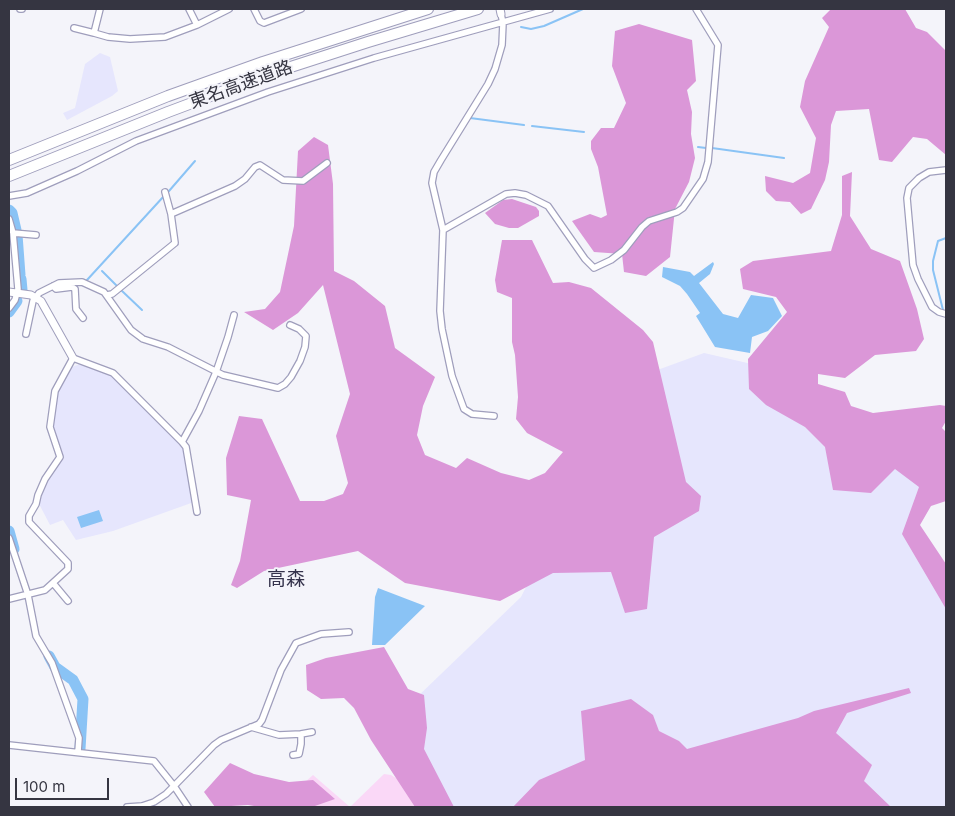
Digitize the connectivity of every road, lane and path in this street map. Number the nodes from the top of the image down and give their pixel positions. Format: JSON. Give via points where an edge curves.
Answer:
{"nodes":[{"id":1,"x":100,"y":9,"type":"edge"},
{"id":2,"x":189,"y":9,"type":"edge"},
{"id":3,"x":230,"y":9,"type":"edge"},
{"id":4,"x":254,"y":9,"type":"edge"},
{"id":5,"x":302,"y":9,"type":"edge"},
{"id":6,"x":428,"y":9,"type":"edge"},
{"id":7,"x":478,"y":9,"type":"edge"},
{"id":8,"x":550,"y":9,"type":"edge"},
{"id":9,"x":696,"y":9,"type":"edge"},
{"id":10,"x":500,"y":11,"type":"edge"},
{"id":11,"x":503,"y":22,"type":"junction"},
{"id":12,"x":197,"y":25,"type":"junction"},
{"id":13,"x":74,"y":28,"type":"dead end"},
{"id":14,"x":94,"y":33,"type":"junction"},
{"id":15,"x":9,"y":160,"type":"edge"},
{"id":16,"x":327,"y":163,"type":"dead end"},
{"id":17,"x":946,"y":170,"type":"edge"},
{"id":18,"x":9,"y":176,"type":"edge"},
{"id":19,"x":165,"y":192,"type":"dead end"},
{"id":20,"x":9,"y":196,"type":"edge"},
{"id":21,"x":171,"y":214,"type":"junction"},
{"id":22,"x":9,"y":219,"type":"edge"},
{"id":23,"x":443,"y":230,"type":"junction"},
{"id":24,"x":13,"y":233,"type":"junction"},
{"id":25,"x":36,"y":235,"type":"dead end"},
{"id":26,"x":53,"y":286,"type":"junction"},
{"id":27,"x":9,"y":292,"type":"edge"},
{"id":28,"x":17,"y":293,"type":"junction"},
{"id":29,"x":107,"y":296,"type":"junction"},
{"id":30,"x":34,"y":297,"type":"junction"},
{"id":31,"x":9,"y":308,"type":"edge"},
{"id":32,"x":946,"y":314,"type":"edge"},
{"id":33,"x":234,"y":315,"type":"dead end"},
{"id":34,"x":82,"y":318,"type":"dead end"},
{"id":35,"x":290,"y":325,"type":"dead end"},
{"id":36,"x":26,"y":334,"type":"dead end"},
{"id":37,"x":73,"y":358,"type":"junction"},
{"id":38,"x":216,"y":372,"type":"junction"},
{"id":39,"x":494,"y":416,"type":"dead end"},
{"id":40,"x":182,"y":442,"type":"junction"},
{"id":41,"x":197,"y":512,"type":"dead end"},
{"id":42,"x":9,"y":538,"type":"edge"},
{"id":43,"x":53,"y":583,"type":"junction"},
{"id":44,"x":28,"y":596,"type":"junction"},
{"id":45,"x":9,"y":599,"type":"edge"},
{"id":46,"x":68,"y":601,"type":"dead end"},
{"id":47,"x":349,"y":632,"type":"dead end"},
{"id":48,"x":251,"y":727,"type":"junction"},
{"id":49,"x":312,"y":732,"type":"dead end"},
{"id":50,"x":301,"y":734,"type":"junction"},
{"id":51,"x":9,"y":746,"type":"edge"},
{"id":52,"x":78,"y":752,"type":"junction"},
{"id":53,"x":293,"y":755,"type":"dead end"},
{"id":54,"x":174,"y":786,"type":"junction"},
{"id":55,"x":129,"y":807,"type":"edge"},
{"id":56,"x":188,"y":807,"type":"edge"}],
"edges":[{"from":1,"to":14,"type":"street"},
{"from":2,"to":12,"type":"street"},
{"from":3,"to":12,"type":"street"},
{"from":4,"to":5,"type":"street","via":[[264,23]]},
{"from":6,"to":15,"type":"highway","name":"東名高速道路","via":[[263,62]]},
{"from":7,"to":18,"type":"highway","name":"東名高速道路","via":[[269,74]]},
{"from":8,"to":11,"type":"street"},
{"from":9,"to":23,"type":"street","via":[[718,45],[708,162],[702,179],[683,208],[648,221],[624,250],[594,268],[548,206],[526,195],[506,194]]},
{"from":10,"to":11,"type":"street"},
{"from":11,"to":20,"type":"street","via":[[374,58],[249,99],[136,141],[27,193]]},
{"from":11,"to":23,"type":"street","via":[[502,45],[488,84],[434,172],[432,189]]},
{"from":12,"to":14,"type":"street","via":[[150,39],[116,38]]},
{"from":13,"to":14,"type":"street"},
{"from":16,"to":21,"type":"street","via":[[303,181],[284,180],[260,165],[235,186]]},
{"from":17,"to":32,"type":"street","via":[[929,172],[919,178],[909,188],[907,198],[913,264],[918,279],[932,307]]},
{"from":19,"to":21,"type":"street"},
{"from":21,"to":29,"type":"street","via":[[175,243]]},
{"from":22,"to":24,"type":"street"},
{"from":23,"to":39,"type":"street","via":[[440,311],[452,376],[464,409],[472,414]]},
{"from":24,"to":25,"type":"street"},
{"from":24,"to":28,"type":"street"},
{"from":26,"to":29,"type":"street","via":[[82,282]]},
{"from":26,"to":30,"type":"street"},
{"from":26,"to":34,"type":"street","via":[[56,289],[74,287],[76,309]]},
{"from":27,"to":28,"type":"street"},
{"from":28,"to":30,"type":"street"},
{"from":28,"to":31,"type":"street"},
{"from":29,"to":38,"type":"street","via":[[135,334]]},
{"from":30,"to":36,"type":"street"},
{"from":30,"to":37,"type":"street","via":[[43,305]]},
{"from":33,"to":38,"type":"street"},
{"from":35,"to":38,"type":"street","via":[[306,336],[306,347],[285,384],[278,388],[270,387]]},
{"from":37,"to":40,"type":"street","via":[[113,374]]},
{"from":37,"to":43,"type":"street","via":[[55,391],[50,427],[60,457],[45,479],[29,516],[29,522],[68,563],[66,571]]},
{"from":38,"to":40,"type":"street"},
{"from":40,"to":41,"type":"street","via":[[186,447]]},
{"from":42,"to":44,"type":"street"},
{"from":43,"to":44,"type":"street","via":[[45,590]]},
{"from":43,"to":46,"type":"street"},
{"from":44,"to":45,"type":"street"},
{"from":44,"to":52,"type":"street","via":[[36,636],[52,663],[79,738]]},
{"from":47,"to":48,"type":"street","via":[[321,634],[296,643],[281,670],[262,720]]},
{"from":48,"to":50,"type":"street","via":[[279,735]]},
{"from":48,"to":54,"type":"street","via":[[214,745]]},
{"from":49,"to":50,"type":"street"},
{"from":50,"to":53,"type":"street","via":[[299,754]]},
{"from":51,"to":52,"type":"street"},
{"from":52,"to":54,"type":"street","via":[[154,761]]},
{"from":54,"to":55,"type":"street","via":[[154,802]]},
{"from":54,"to":56,"type":"street"}]}
